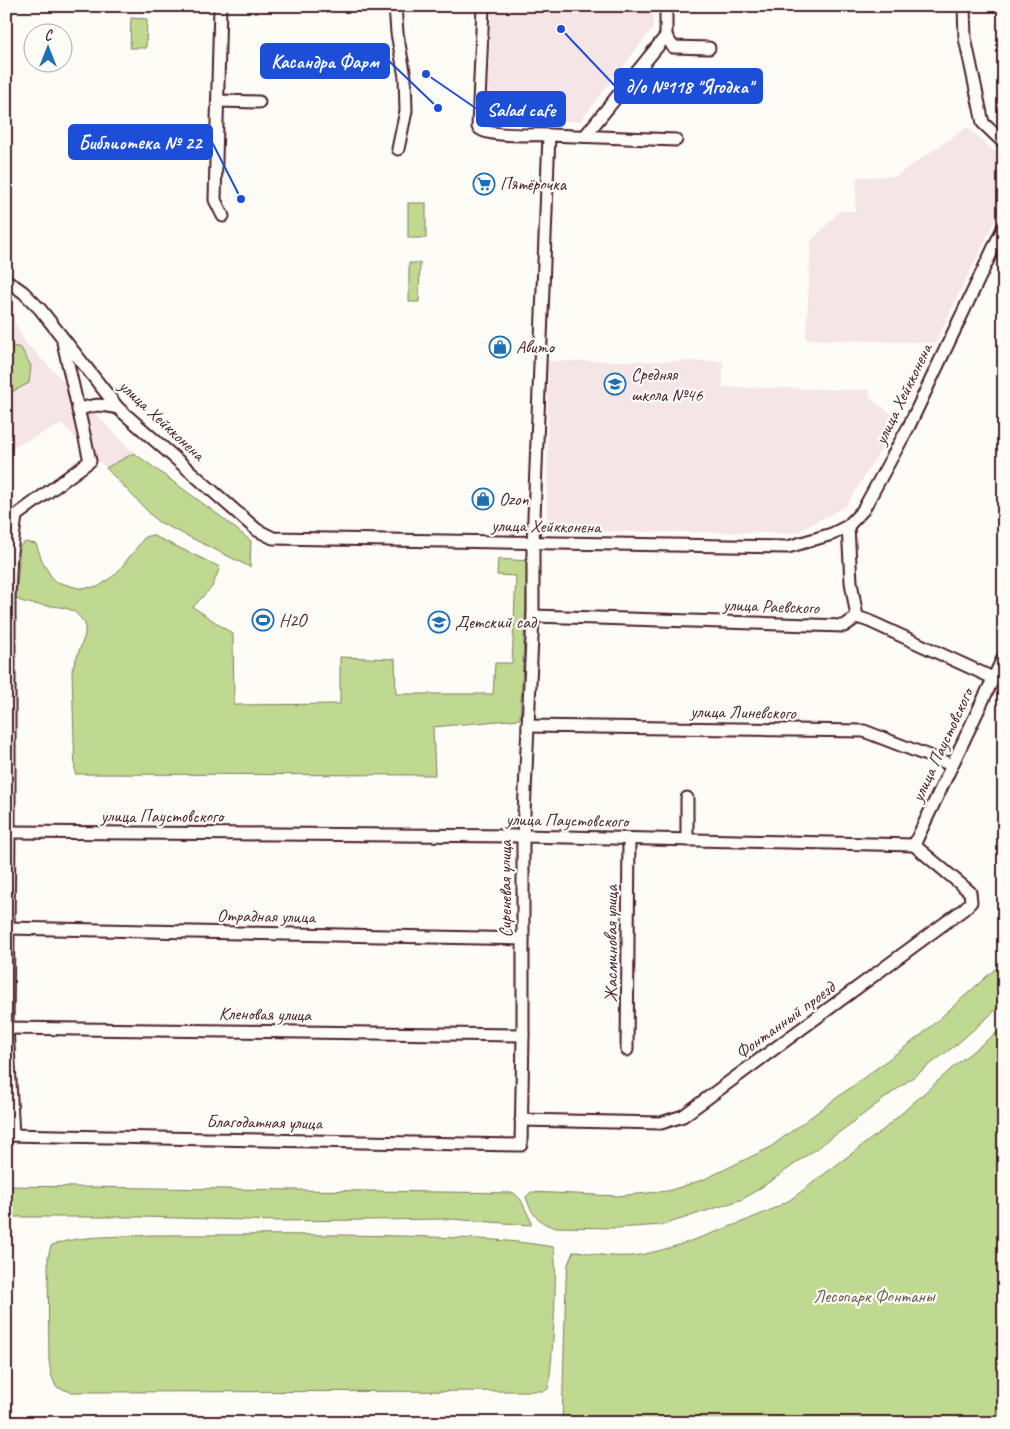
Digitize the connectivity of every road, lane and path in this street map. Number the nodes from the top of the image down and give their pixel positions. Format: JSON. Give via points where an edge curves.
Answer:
{"nodes":[{"id":1,"x":220,"y":6,"type":"edge"},
{"id":2,"x":395,"y":6,"type":"edge"},
{"id":3,"x":482,"y":6,"type":"edge"},
{"id":4,"x":666,"y":6,"type":"edge"},
{"id":5,"x":964,"y":6,"type":"edge"},
{"id":6,"x":666,"y":36,"type":"junction"},
{"id":7,"x":708,"y":48,"type":"dead end"},
{"id":8,"x":218,"y":101,"type":"junction"},
{"id":9,"x":259,"y":102,"type":"dead end"},
{"id":10,"x":549,"y":135,"type":"junction"},
{"id":11,"x":585,"y":136,"type":"junction"},
{"id":12,"x":676,"y":140,"type":"dead end"},
{"id":13,"x":1004,"y":143,"type":"edge"},
{"id":14,"x":398,"y":150,"type":"dead end"},
{"id":15,"x":223,"y":216,"type":"dead end"},
{"id":16,"x":1004,"y":226,"type":"edge"},
{"id":17,"x":6,"y":280,"type":"edge"},
{"id":18,"x":62,"y":339,"type":"junction"},
{"id":19,"x":118,"y":408,"type":"junction"},
{"id":20,"x":78,"y":410,"type":"junction"},
{"id":21,"x":11,"y":520,"type":"edge"},
{"id":22,"x":848,"y":526,"type":"junction"},
{"id":23,"x":533,"y":543,"type":"junction"},
{"id":24,"x":533,"y":616,"type":"junction"},
{"id":25,"x":857,"y":617,"type":"junction"},
{"id":26,"x":1004,"y":656,"type":"edge"},
{"id":27,"x":993,"y":678,"type":"junction"},
{"id":28,"x":528,"y":726,"type":"junction"},
{"id":29,"x":952,"y":765,"type":"junction"},
{"id":30,"x":687,"y":798,"type":"dead end"},
{"id":31,"x":10,"y":832,"type":"junction"},
{"id":32,"x":523,"y":836,"type":"junction"},
{"id":33,"x":629,"y":839,"type":"junction"},
{"id":34,"x":687,"y":840,"type":"junction"},
{"id":35,"x":914,"y":845,"type":"junction"},
{"id":36,"x":8,"y":928,"type":"junction"},
{"id":37,"x":523,"y":939,"type":"junction"},
{"id":38,"x":7,"y":1028,"type":"edge"},
{"id":39,"x":523,"y":1035,"type":"junction"},
{"id":40,"x":627,"y":1050,"type":"dead end"},
{"id":41,"x":521,"y":1120,"type":"junction"},
{"id":42,"x":10,"y":1135,"type":"edge"},
{"id":43,"x":520,"y":1145,"type":"joint"}],
"edges":[{"from":1,"to":8,"type":"street"},
{"from":2,"to":14,"type":"street","via":[[405,76],[406,111]]},
{"from":3,"to":10,"type":"street","via":[[478,126],[489,133]]},
{"from":4,"to":6,"type":"street"},
{"from":5,"to":13,"type":"street","via":[[965,38],[983,123]]},
{"from":6,"to":7,"type":"street","via":[[673,47]]},
{"from":6,"to":11,"type":"street"},
{"from":8,"to":9,"type":"street"},
{"from":8,"to":15,"type":"street","via":[[215,200]]},
{"from":10,"to":11,"type":"street"},
{"from":10,"to":23,"type":"street","name":"Сиреневая улица"},
{"from":11,"to":12,"type":"street"},
{"from":16,"to":22,"type":"street","name":"улица Хейкконена","via":[[909,426],[863,510]]},
{"from":17,"to":18,"type":"street","name":"улица Хейкконена","via":[[40,309]]},
{"from":18,"to":19,"type":"street","name":"улица Хейкконена"},
{"from":18,"to":20,"type":"street"},
{"from":19,"to":20,"type":"street","via":[[101,404]]},
{"from":19,"to":23,"type":"street","name":"улица Хейкконена","via":[[257,530],[273,538]]},
{"from":20,"to":21,"type":"street","via":[[90,461]]},
{"from":21,"to":31,"type":"street"},
{"from":22,"to":23,"type":"street","name":"улица Хейкконена","via":[[788,547]]},
{"from":22,"to":25,"type":"street","via":[[850,582]]},
{"from":23,"to":24,"type":"street","name":"Сиреневая улица"},
{"from":24,"to":25,"type":"street","name":"улица Раевского","via":[[844,626]]},
{"from":24,"to":28,"type":"street","name":"Сиреневая улица"},
{"from":25,"to":27,"type":"street"},
{"from":26,"to":27,"type":"street","name":"улица Паустовского"},
{"from":27,"to":29,"type":"street","name":"улица Паустовского"},
{"from":28,"to":29,"type":"street","name":"улица Линевского","via":[[864,731]]},
{"from":28,"to":32,"type":"street","name":"Сиреневая улица"},
{"from":29,"to":35,"type":"street","name":"улица Паустовского"},
{"from":30,"to":34,"type":"street"},
{"from":31,"to":32,"type":"street","name":"улица Паустовского"},
{"from":31,"to":36,"type":"street"},
{"from":32,"to":33,"type":"street","name":"улица Паустовского"},
{"from":32,"to":37,"type":"street","name":"Сиреневая улица"},
{"from":33,"to":34,"type":"street","name":"улица Паустовского"},
{"from":33,"to":40,"type":"street","name":"Жасминовая улица"},
{"from":34,"to":35,"type":"street","name":"улица Паустовского"},
{"from":35,"to":41,"type":"street","name":"Фонтанный проезд","via":[[970,892],[971,902],[684,1116],[661,1123]]},
{"from":36,"to":37,"type":"street","name":"Отрадная улица"},
{"from":36,"to":38,"type":"street"},
{"from":37,"to":39,"type":"street","name":"Сиреневая улица"},
{"from":38,"to":39,"type":"street","name":"Кленовая улица"},
{"from":38,"to":42,"type":"street"},
{"from":39,"to":41,"type":"street","name":"Сиреневая улица"},
{"from":41,"to":43,"type":"street","name":"Сиреневая улица"},
{"from":42,"to":43,"type":"street","name":"Благодатная улица"}]}
